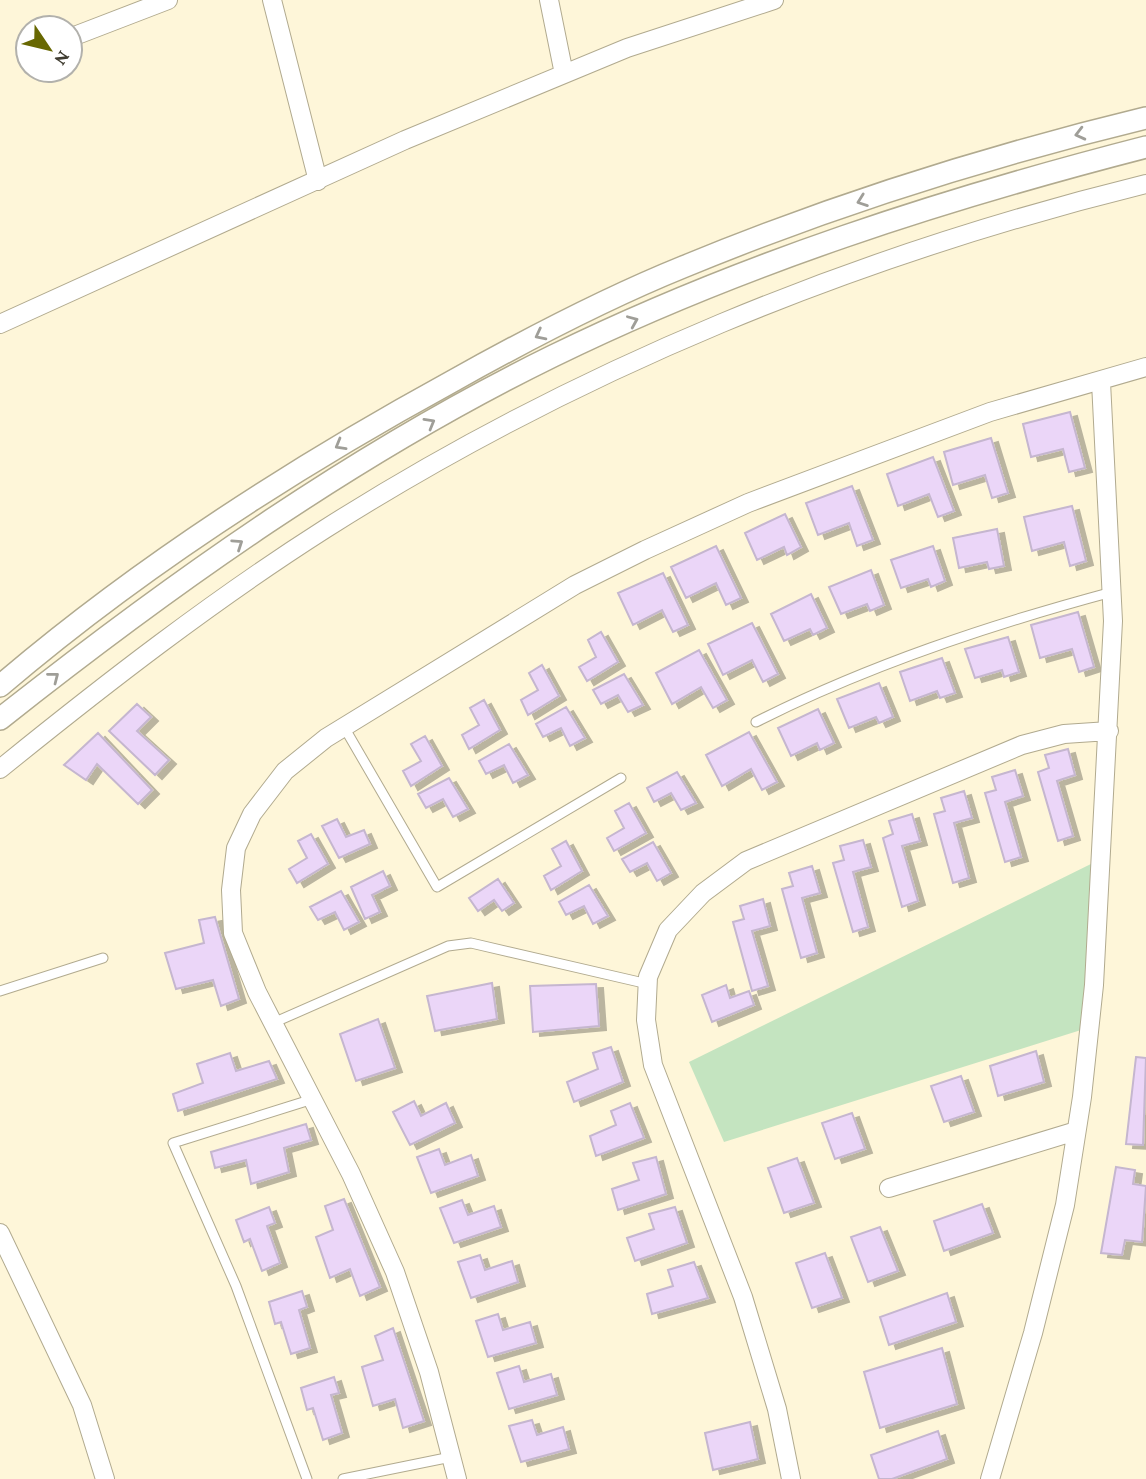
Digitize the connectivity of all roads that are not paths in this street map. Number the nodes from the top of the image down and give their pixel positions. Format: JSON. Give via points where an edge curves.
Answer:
{"nodes":[{"id":1,"x":168,"y":0,"type":"edge"},
{"id":2,"x":272,"y":0,"type":"edge"},
{"id":3,"x":549,"y":0,"type":"edge"},
{"id":4,"x":767,"y":1,"type":"edge"},
{"id":5,"x":84,"y":31,"type":"edge"},
{"id":6,"x":564,"y":74,"type":"junction"},
{"id":7,"x":1146,"y":118,"type":"edge"},
{"id":8,"x":1146,"y":146,"type":"edge"},
{"id":9,"x":318,"y":181,"type":"junction"},
{"id":10,"x":1146,"y":184,"type":"edge"},
{"id":11,"x":0,"y":324,"type":"edge"},
{"id":12,"x":1146,"y":367,"type":"edge"},
{"id":13,"x":1101,"y":382,"type":"junction"},
{"id":14,"x":1112,"y":592,"type":"junction"},
{"id":15,"x":0,"y":686,"type":"edge"},
{"id":16,"x":0,"y":719,"type":"edge"},
{"id":17,"x":756,"y":722,"type":"dead end"},
{"id":18,"x":344,"y":727,"type":"junction"},
{"id":19,"x":1109,"y":731,"type":"junction"},
{"id":20,"x":0,"y":769,"type":"edge"},
{"id":21,"x":621,"y":778,"type":"dead end"},
{"id":22,"x":103,"y":958,"type":"dead end"},
{"id":23,"x":648,"y":984,"type":"junction"},
{"id":24,"x":0,"y":991,"type":"edge"},
{"id":25,"x":273,"y":1023,"type":"junction"},
{"id":26,"x":313,"y":1099,"type":"junction"},
{"id":27,"x":1076,"y":1131,"type":"junction"},
{"id":28,"x":889,"y":1188,"type":"dead end"},
{"id":29,"x":0,"y":1233,"type":"edge"},
{"id":30,"x":452,"y":1457,"type":"junction"},
{"id":31,"x":105,"y":1479,"type":"edge"},
{"id":32,"x":307,"y":1479,"type":"edge"},
{"id":33,"x":342,"y":1479,"type":"edge"},
{"id":34,"x":457,"y":1479,"type":"edge"},
{"id":35,"x":791,"y":1479,"type":"edge"},
{"id":36,"x":990,"y":1479,"type":"edge"}],
"edges":[{"from":1,"to":5,"type":"street"},
{"from":2,"to":9,"type":"street"},
{"from":3,"to":6,"type":"street"},
{"from":4,"to":6,"type":"street"},
{"from":6,"to":9,"type":"street"},
{"from":7,"to":15,"type":"street","one_way":true,"via":[[914,183],[682,267],[591,309],[468,372],[325,454],[179,550]]},
{"from":16,"to":8,"type":"street","one_way":true,"via":[[120,625],[275,518],[374,455],[552,356],[827,244],[973,194]]},
{"from":9,"to":11,"type":"street"},
{"from":10,"to":20,"type":"street","via":[[1056,206],[795,293],[639,359],[523,416],[325,529],[209,608]]},
{"from":12,"to":13,"type":"street"},
{"from":13,"to":14,"type":"street"},
{"from":13,"to":18,"type":"street","via":[[990,412],[748,502],[575,585]]},
{"from":14,"to":17,"type":"lane","via":[[893,660]]},
{"from":14,"to":19,"type":"street"},
{"from":18,"to":21,"type":"lane","via":[[436,887]]},
{"from":18,"to":25,"type":"street","via":[[285,771],[252,814],[236,848],[231,890],[233,933]]},
{"from":19,"to":23,"type":"street","via":[[1064,734],[1022,745],[746,861],[703,892],[668,930]]},
{"from":19,"to":27,"type":"street","via":[[1094,985]]},
{"from":22,"to":24,"type":"lane"},
{"from":23,"to":25,"type":"lane","via":[[471,943],[448,946]]},
{"from":23,"to":35,"type":"street","via":[[646,1020],[653,1065],[743,1297],[777,1409]]},
{"from":25,"to":26,"type":"street"},
{"from":26,"to":30,"type":"street","via":[[395,1272]]},
{"from":26,"to":32,"type":"lane","via":[[173,1143],[236,1286]]},
{"from":27,"to":28,"type":"street"},
{"from":27,"to":36,"type":"street","via":[[1065,1205]]},
{"from":29,"to":31,"type":"street","via":[[82,1405]]},
{"from":30,"to":33,"type":"lane"},
{"from":30,"to":34,"type":"street"}]}
